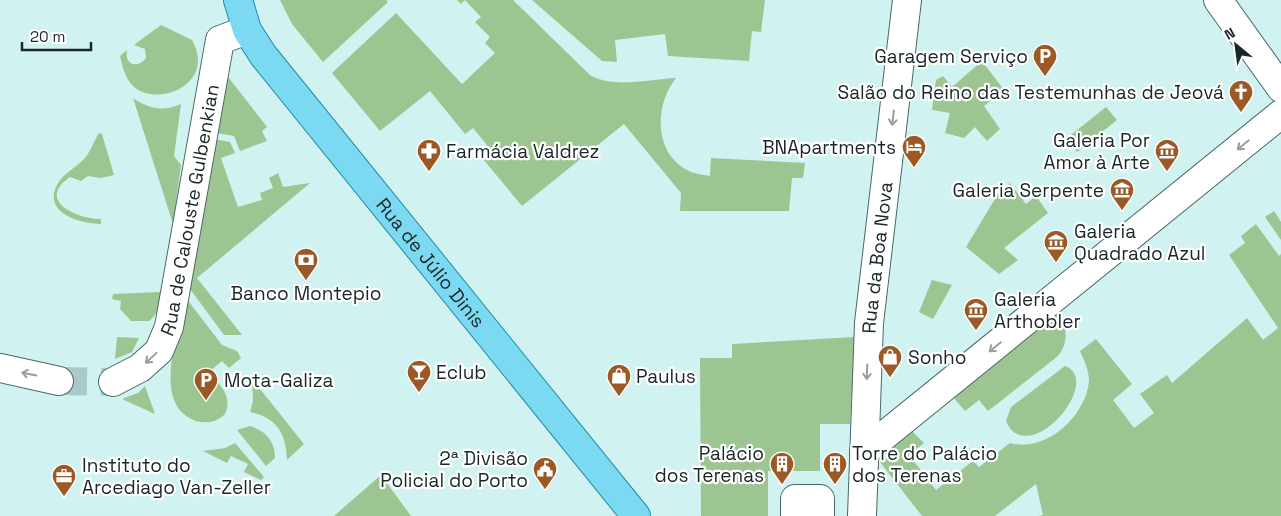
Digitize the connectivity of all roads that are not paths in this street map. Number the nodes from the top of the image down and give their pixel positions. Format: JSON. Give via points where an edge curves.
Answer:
{"nodes":[{"id":1,"x":238,"y":0,"type":"edge"},
{"id":2,"x":907,"y":0,"type":"edge"},
{"id":3,"x":1218,"y":0,"type":"edge"},
{"id":4,"x":247,"y":30,"type":"junction"},
{"id":5,"x":1281,"y":88,"type":"edge"},
{"id":6,"x":1281,"y":114,"type":"edge"},
{"id":7,"x":0,"y":368,"type":"edge"},
{"id":8,"x":59,"y":381,"type":"tunnel mouth"},
{"id":9,"x":113,"y":382,"type":"tunnel mouth"},
{"id":10,"x":864,"y":452,"type":"junction"},
{"id":11,"x":636,"y":516,"type":"edge"},
{"id":12,"x":795,"y":516,"type":"edge"},
{"id":13,"x":820,"y":516,"type":"edge"},
{"id":14,"x":862,"y":516,"type":"edge"}],
"edges":[{"from":1,"to":4,"type":"main road","name":"Rua de Júlio Dinis"},
{"from":2,"to":10,"type":"street","name":"Rua da Boa Nova","one_way":true,"via":[[869,324]]},
{"from":3,"to":5,"type":"street"},
{"from":4,"to":9,"type":"street","name":"Rua de Calouste Gulbenkian","one_way":true,"via":[[220,40],[169,327],[159,350],[140,368]]},
{"from":4,"to":11,"type":"main road","name":"Rua de Júlio Dinis","via":[[263,55]]},
{"from":6,"to":10,"type":"street","one_way":true},
{"from":8,"to":7,"type":"street","one_way":true},
{"from":10,"to":14,"type":"street","name":"Rua da Boa Nova"},
{"from":12,"to":13,"type":"street","via":[[795,499],[820,499]]}]}
